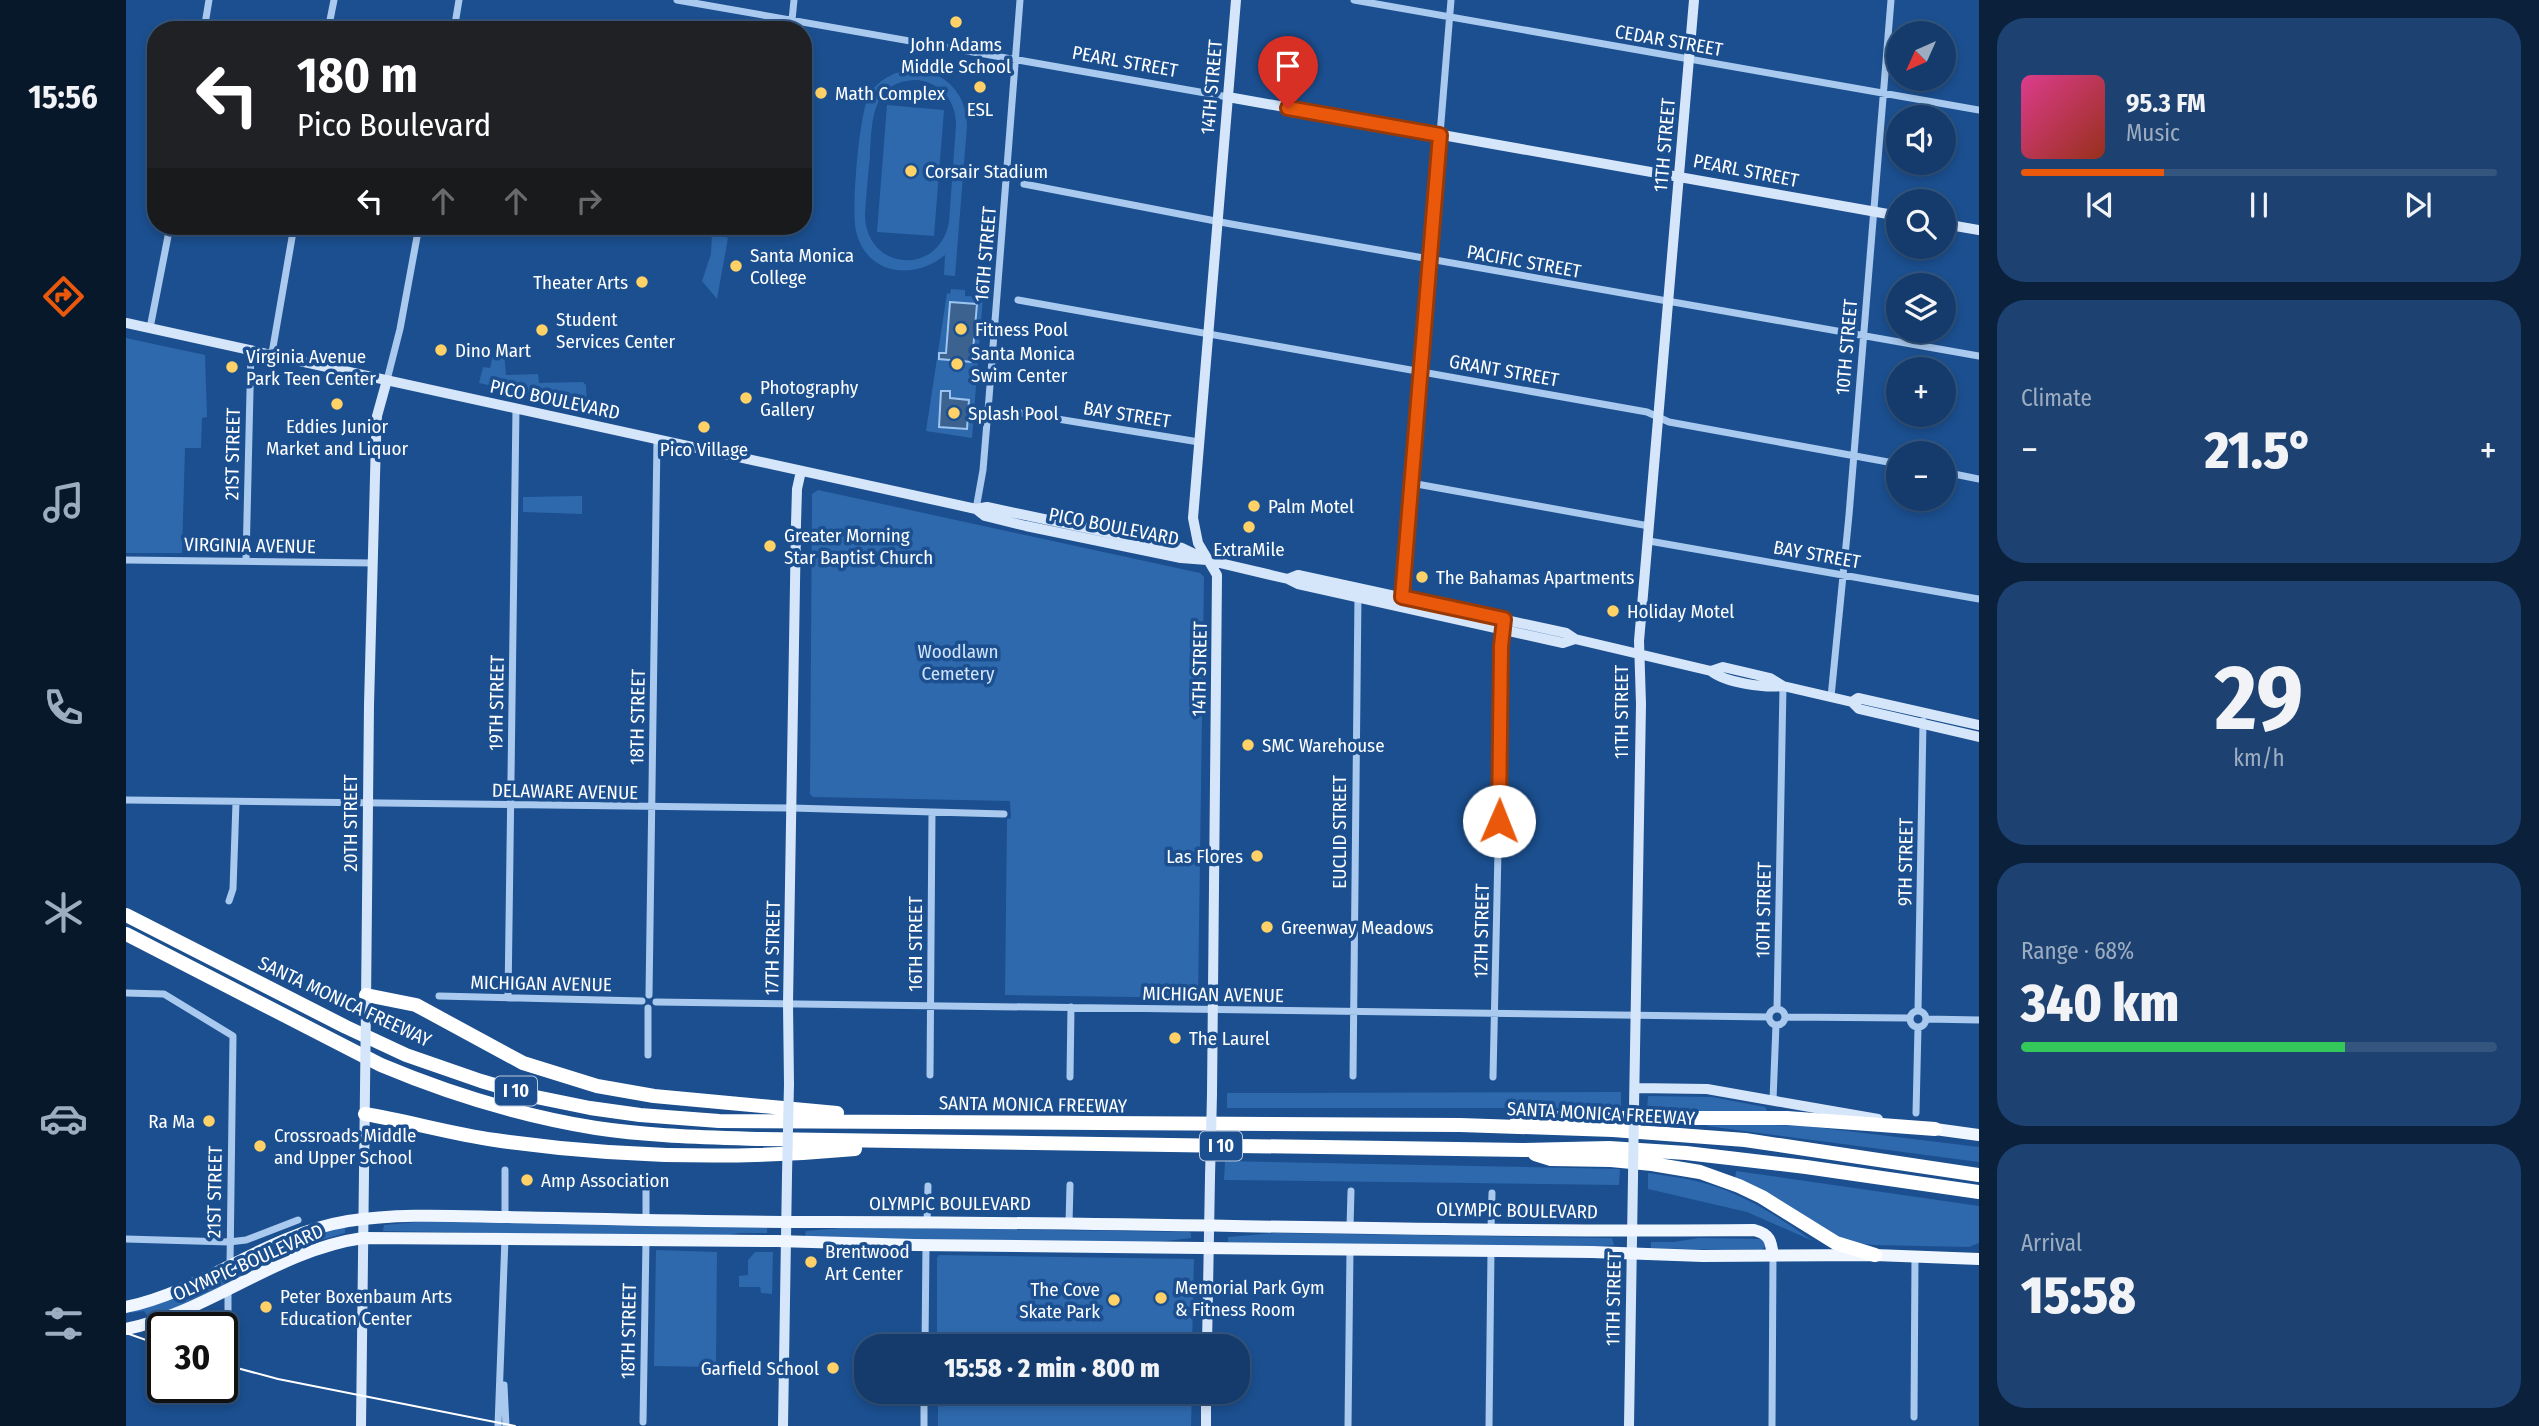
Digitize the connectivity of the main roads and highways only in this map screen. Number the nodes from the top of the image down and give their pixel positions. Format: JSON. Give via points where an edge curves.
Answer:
{"nodes":[{"id":1,"x":126,"y":915,"type":"edge"},
{"id":2,"x":126,"y":934,"type":"edge"},
{"id":3,"x":366,"y":1000,"type":"road end"},
{"id":4,"x":365,"y":1114,"type":"road end"},
{"id":5,"x":942,"y":1122,"type":"junction"},
{"id":6,"x":1460,"y":1125,"type":"junction"},
{"id":7,"x":1935,"y":1129,"type":"joint"},
{"id":8,"x":1979,"y":1135,"type":"edge"},
{"id":9,"x":919,"y":1143,"type":"junction"},
{"id":10,"x":1524,"y":1150,"type":"junction"},
{"id":11,"x":1979,"y":1173,"type":"edge"},
{"id":12,"x":1979,"y":1192,"type":"edge"},
{"id":13,"x":1875,"y":1255,"type":"junction"},
{"id":14,"x":1773,"y":1256,"type":"junction"},
{"id":15,"x":1979,"y":1259,"type":"edge"},
{"id":16,"x":126,"y":1307,"type":"edge"},
{"id":17,"x":126,"y":1329,"type":"edge"}],
"edges":[{"from":1,"to":5,"type":"highway","name":"SANTA MONICA FREEWAY","number":"I 10","via":[[406,1055],[536,1097],[640,1115],[719,1121]]},
{"from":2,"to":9,"type":"highway","name":"SANTA MONICA FREEWAY","number":"I 10","via":[[381,1065],[495,1106],[598,1128],[674,1136]]},
{"from":3,"to":5,"type":"highway","via":[[415,1005],[523,1063],[597,1086],[801,1111],[915,1115]]},
{"from":4,"to":9,"type":"highway","via":[[492,1140],[614,1153],[834,1151]]},
{"from":5,"to":6,"type":"highway","name":"SANTA MONICA FREEWAY","number":"I 10"},
{"from":6,"to":7,"type":"highway","via":[[1503,1118],[1701,1117]]},
{"from":6,"to":11,"type":"highway","name":"SANTA MONICA FREEWAY","number":"I 10","via":[[1745,1140]]},
{"from":7,"to":8,"type":"main road"},
{"from":9,"to":10,"type":"highway","name":"SANTA MONICA FREEWAY","number":"I 10"},
{"from":10,"to":12,"type":"highway","name":"SANTA MONICA FREEWAY","number":"I 10","via":[[1609,1148],[1686,1153]]},
{"from":10,"to":13,"type":"highway","via":[[1551,1159],[1625,1161],[1700,1172],[1762,1197],[1836,1243]]},
{"from":13,"to":14,"type":"main road","name":"OLYMPIC BOULEVARD"},
{"from":13,"to":15,"type":"main road","name":"OLYMPIC BOULEVARD"},
{"from":14,"to":16,"type":"main road","name":"OLYMPIC BOULEVARD","via":[[1770,1238],[1754,1230],[434,1215],[316,1227],[162,1297]]},
{"from":14,"to":17,"type":"main road","name":"OLYMPIC BOULEVARD","via":[[363,1238],[323,1246],[176,1315]]}]}
